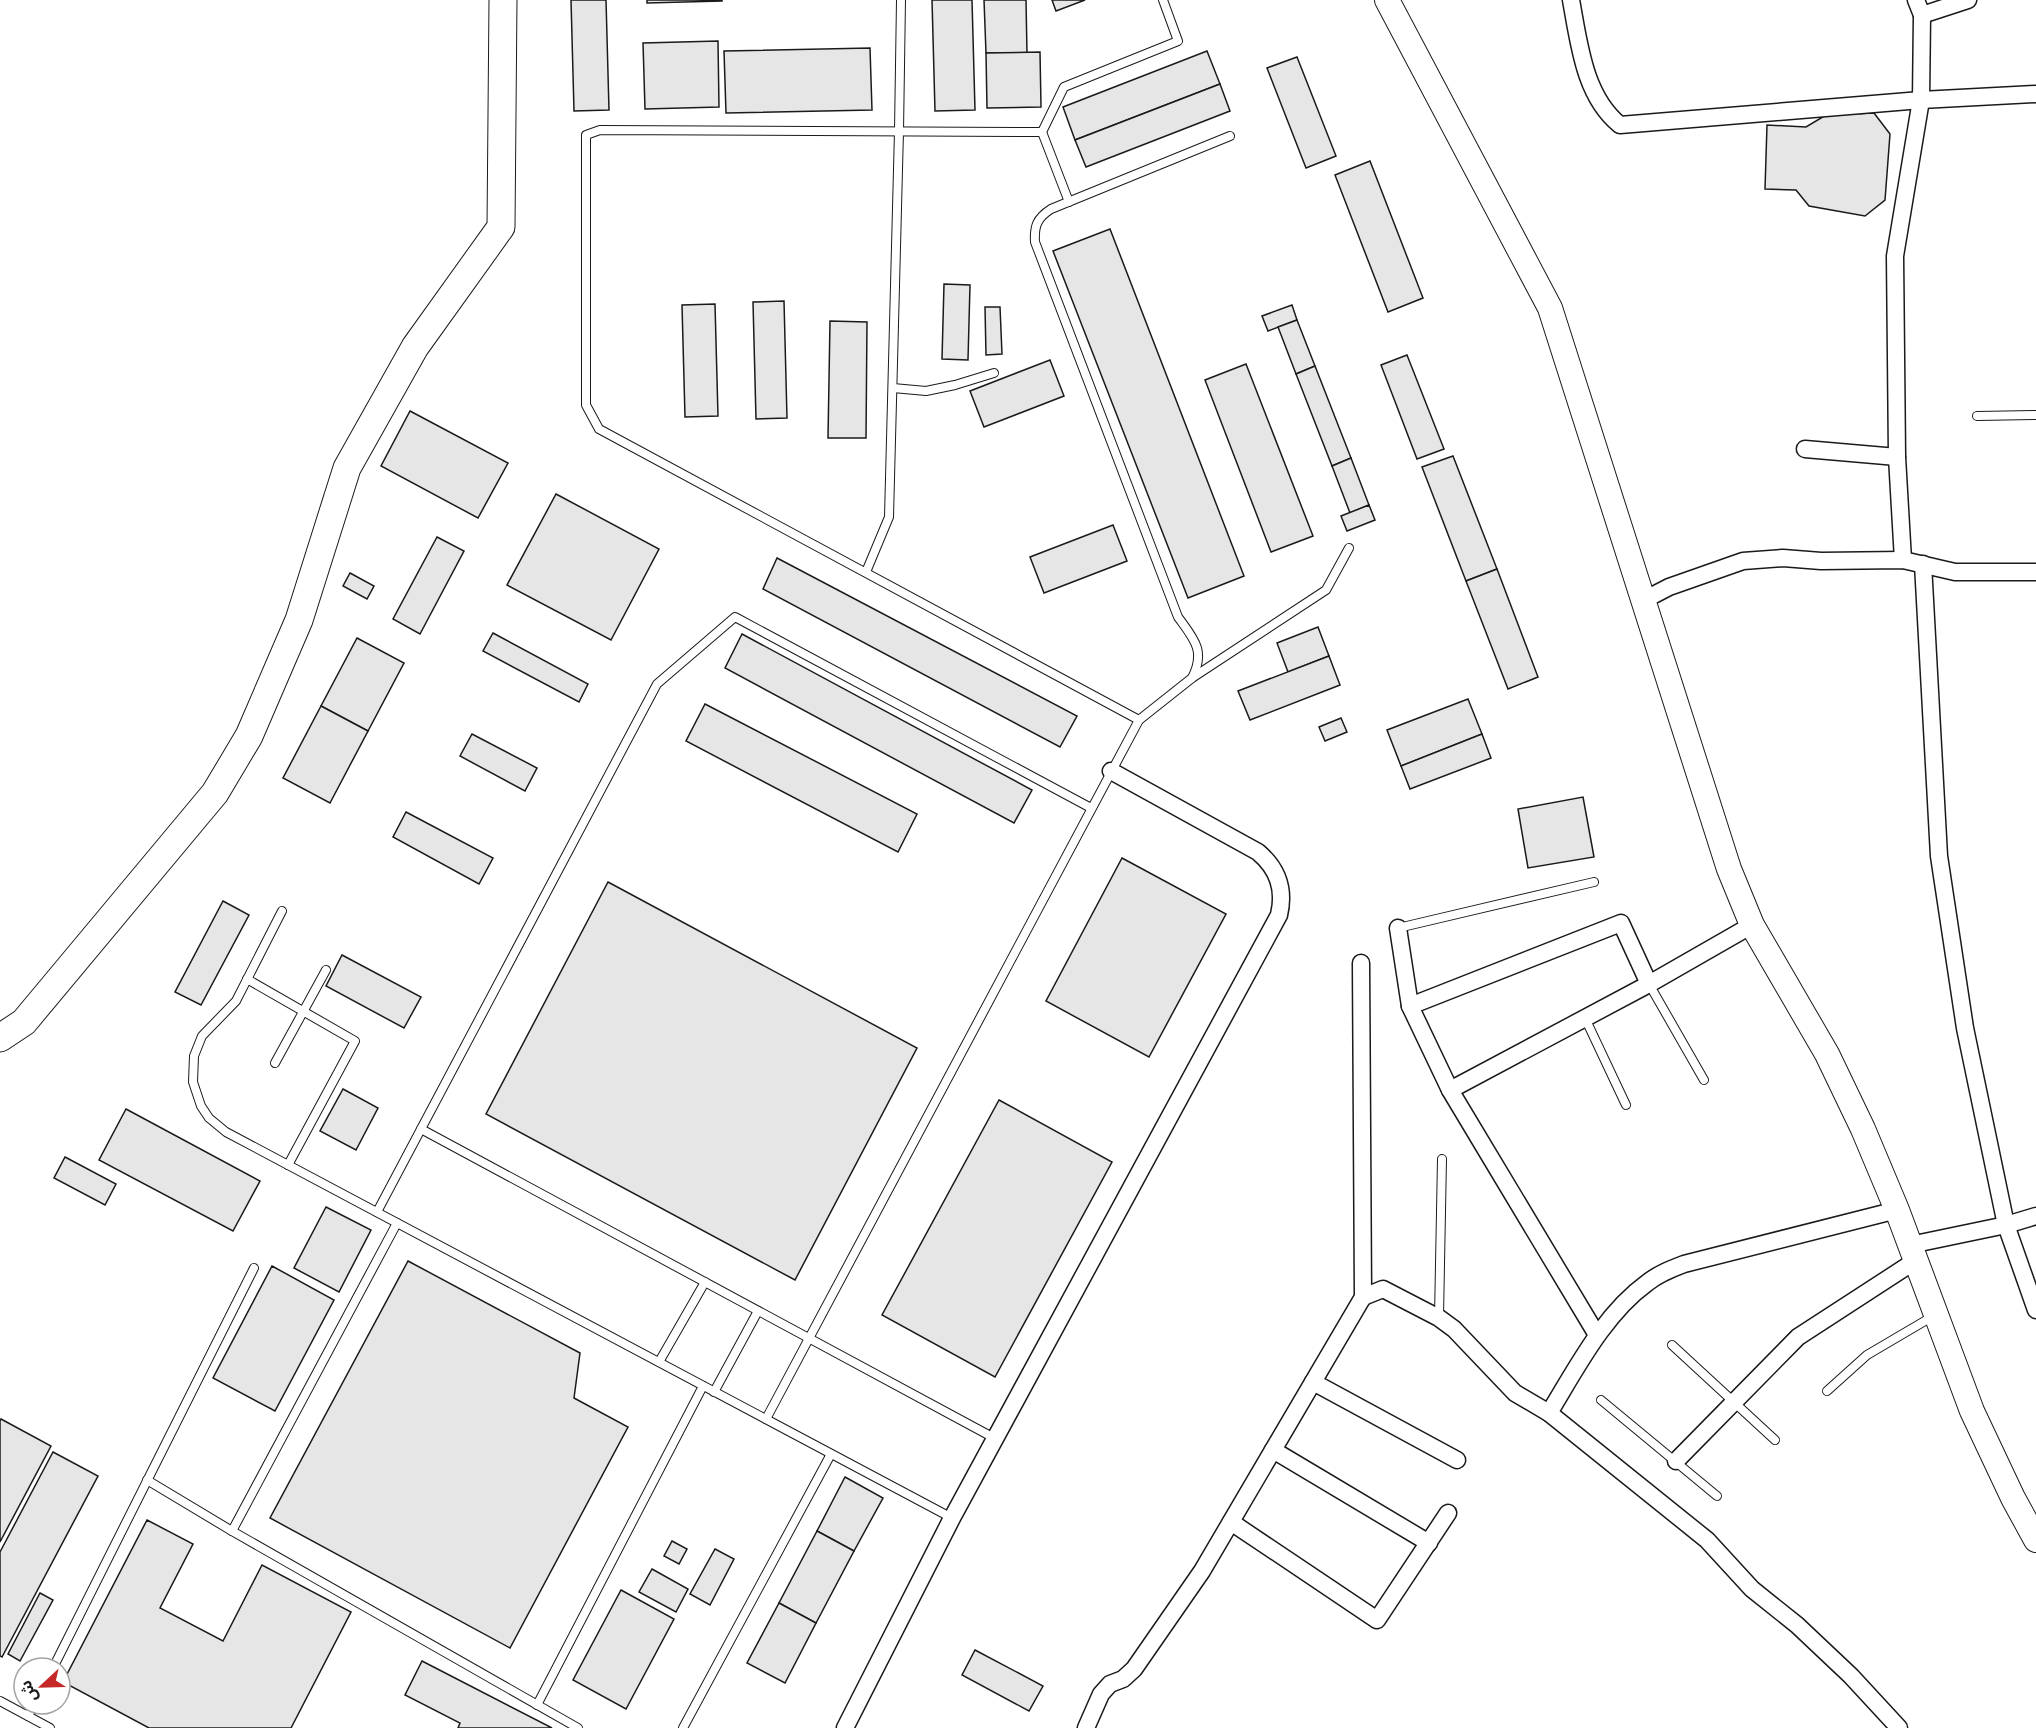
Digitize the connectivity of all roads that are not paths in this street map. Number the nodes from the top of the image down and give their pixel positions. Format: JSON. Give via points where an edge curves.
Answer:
{"nodes":[{"id":1,"x":503,"y":0,"type":"edge"},
{"id":2,"x":901,"y":0,"type":"edge"},
{"id":3,"x":1163,"y":0,"type":"edge"},
{"id":4,"x":1387,"y":0,"type":"edge"},
{"id":5,"x":1571,"y":0,"type":"edge"},
{"id":6,"x":1968,"y":0,"type":"edge"},
{"id":7,"x":1919,"y":8,"type":"edge"},
{"id":8,"x":2036,"y":94,"type":"edge"},
{"id":9,"x":1921,"y":100,"type":"junction"},
{"id":10,"x":899,"y":131,"type":"junction"},
{"id":11,"x":1042,"y":132,"type":"junction"},
{"id":12,"x":1230,"y":136,"type":"dead end"},
{"id":13,"x":1069,"y":202,"type":"junction"},
{"id":14,"x":994,"y":373,"type":"dead end"},
{"id":15,"x":893,"y":388,"type":"junction"},
{"id":16,"x":2036,"y":415,"type":"edge"},
{"id":17,"x":1977,"y":416,"type":"dead end"},
{"id":18,"x":1804,"y":449,"type":"dead end"},
{"id":19,"x":1898,"y":457,"type":"junction"},
{"id":20,"x":1349,"y":548,"type":"dead end"},
{"id":21,"x":1903,"y":560,"type":"junction"},
{"id":22,"x":1923,"y":564,"type":"junction"},
{"id":23,"x":866,"y":572,"type":"junction"},
{"id":24,"x":2036,"y":572,"type":"edge"},
{"id":25,"x":1644,"y":600,"type":"junction"},
{"id":26,"x":1192,"y":678,"type":"junction"},
{"id":27,"x":1139,"y":720,"type":"junction"},
{"id":28,"x":1111,"y":771,"type":"junction"},
{"id":29,"x":1091,"y":808,"type":"junction"},
{"id":30,"x":1594,"y":882,"type":"dead end"},
{"id":31,"x":282,"y":911,"type":"dead end"},
{"id":32,"x":1752,"y":925,"type":"junction"},
{"id":33,"x":1398,"y":928,"type":"joint"},
{"id":34,"x":1361,"y":963,"type":"dead end"},
{"id":35,"x":326,"y":970,"type":"dead end"},
{"id":36,"x":248,"y":979,"type":"junction"},
{"id":37,"x":1648,"y":984,"type":"junction"},
{"id":38,"x":1410,"y":1006,"type":"junction"},
{"id":39,"x":303,"y":1011,"type":"junction"},
{"id":40,"x":1585,"y":1018,"type":"junction"},
{"id":41,"x":0,"y":1038,"type":"edge"},
{"id":42,"x":275,"y":1063,"type":"dead end"},
{"id":43,"x":1704,"y":1080,"type":"dead end"},
{"id":44,"x":1450,"y":1090,"type":"junction"},
{"id":45,"x":1626,"y":1105,"type":"dead end"},
{"id":46,"x":421,"y":1129,"type":"junction"},
{"id":47,"x":1442,"y":1159,"type":"dead end"},
{"id":48,"x":288,"y":1165,"type":"junction"},
{"id":49,"x":1897,"y":1210,"type":"junction"},
{"id":50,"x":377,"y":1212,"type":"junction"},
{"id":51,"x":2036,"y":1216,"type":"edge"},
{"id":52,"x":398,"y":1223,"type":"junction"},
{"id":53,"x":2006,"y":1226,"type":"junction"},
{"id":54,"x":1913,"y":1253,"type":"junction"},
{"id":55,"x":254,"y":1268,"type":"dead end"},
{"id":56,"x":705,"y":1282,"type":"junction"},
{"id":57,"x":1363,"y":1297,"type":"junction"},
{"id":58,"x":2036,"y":1310,"type":"edge"},
{"id":59,"x":758,"y":1311,"type":"junction"},
{"id":60,"x":1935,"y":1314,"type":"junction"},
{"id":61,"x":1439,"y":1318,"type":"junction"},
{"id":62,"x":1597,"y":1335,"type":"junction"},
{"id":63,"x":809,"y":1338,"type":"junction"},
{"id":64,"x":1672,"y":1345,"type":"dead end"},
{"id":65,"x":659,"y":1362,"type":"junction"},
{"id":66,"x":1313,"y":1382,"type":"junction"},
{"id":67,"x":703,"y":1386,"type":"junction"},
{"id":68,"x":1827,"y":1391,"type":"dead end"},
{"id":69,"x":714,"y":1392,"type":"junction"},
{"id":70,"x":1601,"y":1400,"type":"dead end"},
{"id":71,"x":1734,"y":1402,"type":"junction"},
{"id":72,"x":1549,"y":1413,"type":"junction"},
{"id":73,"x":766,"y":1419,"type":"junction"},
{"id":74,"x":996,"y":1439,"type":"junction"},
{"id":75,"x":1775,"y":1440,"type":"dead end"},
{"id":76,"x":1273,"y":1450,"type":"junction"},
{"id":77,"x":831,"y":1454,"type":"junction"},
{"id":78,"x":1456,"y":1460,"type":"dead end"},
{"id":79,"x":1676,"y":1461,"type":"junction"},
{"id":80,"x":147,"y":1480,"type":"junction"},
{"id":81,"x":1717,"y":1496,"type":"dead end"},
{"id":82,"x":1448,"y":1514,"type":"dead end"},
{"id":83,"x":952,"y":1518,"type":"junction"},
{"id":84,"x":1231,"y":1522,"type":"junction"},
{"id":85,"x":232,"y":1530,"type":"junction"},
{"id":86,"x":2036,"y":1540,"type":"edge"},
{"id":87,"x":1429,"y":1543,"type":"junction"},
{"id":88,"x":59,"y":1656,"type":"edge"},
{"id":89,"x":537,"y":1705,"type":"junction"},
{"id":90,"x":28,"y":1716,"type":"edge"},
{"id":91,"x":50,"y":1728,"type":"edge"},
{"id":92,"x":578,"y":1728,"type":"edge"},
{"id":93,"x":683,"y":1728,"type":"edge"},
{"id":94,"x":845,"y":1728,"type":"edge"},
{"id":95,"x":1086,"y":1728,"type":"edge"},
{"id":96,"x":1899,"y":1728,"type":"edge"}],
"edges":[{"from":1,"to":41,"type":"main road","via":[[501,227],[415,347],[347,468],[299,620],[249,736],[215,794],[24,1022]]},
{"from":2,"to":10,"type":"lane"},
{"from":3,"to":11,"type":"lane","via":[[1178,40],[1064,87]]},
{"from":4,"to":25,"type":"main road","via":[[1550,308]]},
{"from":5,"to":9,"type":"street","via":[[1587,72],[1599,103],[1620,124]]},
{"from":6,"to":7,"type":"street"},
{"from":7,"to":9,"type":"street"},
{"from":8,"to":9,"type":"street"},
{"from":9,"to":19,"type":"street","via":[[1894,256]]},
{"from":10,"to":11,"type":"lane"},
{"from":10,"to":15,"type":"lane"},
{"from":10,"to":23,"type":"lane","via":[[600,130],[586,135],[586,405],[599,429]]},
{"from":11,"to":13,"type":"lane"},
{"from":12,"to":13,"type":"lane"},
{"from":13,"to":26,"type":"lane","via":[[1041,216],[1034,230],[1035,242],[1178,617],[1199,652]]},
{"from":14,"to":15,"type":"lane","via":[[926,391]]},
{"from":15,"to":23,"type":"lane","via":[[889,517]]},
{"from":16,"to":17,"type":"lane"},
{"from":18,"to":19,"type":"street"},
{"from":19,"to":21,"type":"street"},
{"from":20,"to":26,"type":"lane","via":[[1326,590]]},
{"from":21,"to":22,"type":"street"},
{"from":21,"to":25,"type":"street","via":[[1743,561]]},
{"from":22,"to":24,"type":"street","via":[[1955,572]]},
{"from":22,"to":53,"type":"street","via":[[1939,856],[1965,1028]]},
{"from":23,"to":27,"type":"lane"},
{"from":25,"to":32,"type":"main road","via":[[1729,869]]},
{"from":26,"to":27,"type":"lane"},
{"from":27,"to":28,"type":"lane"},
{"from":28,"to":29,"type":"lane"},
{"from":28,"to":74,"type":"street","via":[[1258,852],[1277,874],[1281,905]]},
{"from":29,"to":46,"type":"lane","via":[[735,617],[657,684]]},
{"from":29,"to":63,"type":"lane"},
{"from":30,"to":33,"type":"lane"},
{"from":31,"to":36,"type":"lane"},
{"from":32,"to":37,"type":"street"},
{"from":32,"to":49,"type":"main road","via":[[1827,1054]]},
{"from":33,"to":38,"type":"street"},
{"from":34,"to":57,"type":"street"},
{"from":35,"to":39,"type":"lane"},
{"from":36,"to":39,"type":"lane"},
{"from":36,"to":48,"type":"lane","via":[[236,1001],[202,1036],[194,1056],[193,1082],[209,1118],[226,1132]]},
{"from":37,"to":38,"type":"street","via":[[1621,923]]},
{"from":37,"to":40,"type":"street"},
{"from":37,"to":43,"type":"lane"},
{"from":38,"to":44,"type":"street"},
{"from":39,"to":42,"type":"lane"},
{"from":39,"to":48,"type":"lane","via":[[355,1041]]},
{"from":40,"to":44,"type":"street"},
{"from":40,"to":45,"type":"lane"},
{"from":44,"to":62,"type":"street"},
{"from":46,"to":50,"type":"lane"},
{"from":46,"to":56,"type":"lane"},
{"from":47,"to":61,"type":"lane"},
{"from":48,"to":50,"type":"lane"},
{"from":49,"to":54,"type":"main road"},
{"from":49,"to":62,"type":"street","via":[[1664,1272],[1631,1296]]},
{"from":50,"to":52,"type":"lane"},
{"from":51,"to":53,"type":"street"},
{"from":52,"to":65,"type":"lane"},
{"from":52,"to":85,"type":"lane"},
{"from":53,"to":54,"type":"street"},
{"from":53,"to":58,"type":"street"},
{"from":54,"to":60,"type":"main road"},
{"from":54,"to":71,"type":"street","via":[[1798,1337]]},
{"from":55,"to":80,"type":"lane"},
{"from":56,"to":59,"type":"lane"},
{"from":56,"to":65,"type":"lane"},
{"from":57,"to":61,"type":"street","via":[[1383,1289]]},
{"from":57,"to":66,"type":"street"},
{"from":59,"to":63,"type":"lane"},
{"from":59,"to":69,"type":"lane"},
{"from":60,"to":68,"type":"lane","via":[[1867,1355]]},
{"from":60,"to":86,"type":"main road","via":[[1972,1411]]},
{"from":61,"to":72,"type":"street","via":[[1515,1393]]},
{"from":62,"to":72,"type":"street"},
{"from":63,"to":73,"type":"lane"},
{"from":63,"to":74,"type":"lane"},
{"from":64,"to":71,"type":"lane"},
{"from":65,"to":67,"type":"lane"},
{"from":66,"to":76,"type":"street"},
{"from":66,"to":78,"type":"street"},
{"from":67,"to":69,"type":"lane"},
{"from":67,"to":89,"type":"lane"},
{"from":69,"to":73,"type":"lane"},
{"from":70,"to":79,"type":"lane"},
{"from":71,"to":75,"type":"lane"},
{"from":71,"to":79,"type":"street"},
{"from":72,"to":96,"type":"street","via":[[1707,1540],[1752,1589],[1851,1676]]},
{"from":73,"to":77,"type":"lane"},
{"from":74,"to":83,"type":"street"},
{"from":76,"to":84,"type":"street"},
{"from":76,"to":87,"type":"street"},
{"from":77,"to":83,"type":"lane"},
{"from":77,"to":93,"type":"lane"},
{"from":79,"to":81,"type":"lane"},
{"from":80,"to":85,"type":"lane"},
{"from":80,"to":88,"type":"lane"},
{"from":82,"to":87,"type":"street"},
{"from":83,"to":94,"type":"street"},
{"from":84,"to":87,"type":"street","via":[[1377,1620]]},
{"from":84,"to":95,"type":"street","via":[[1134,1669],[1101,1694]]},
{"from":85,"to":89,"type":"lane"},
{"from":89,"to":92,"type":"lane"},
{"from":90,"to":91,"type":"lane"}]}
